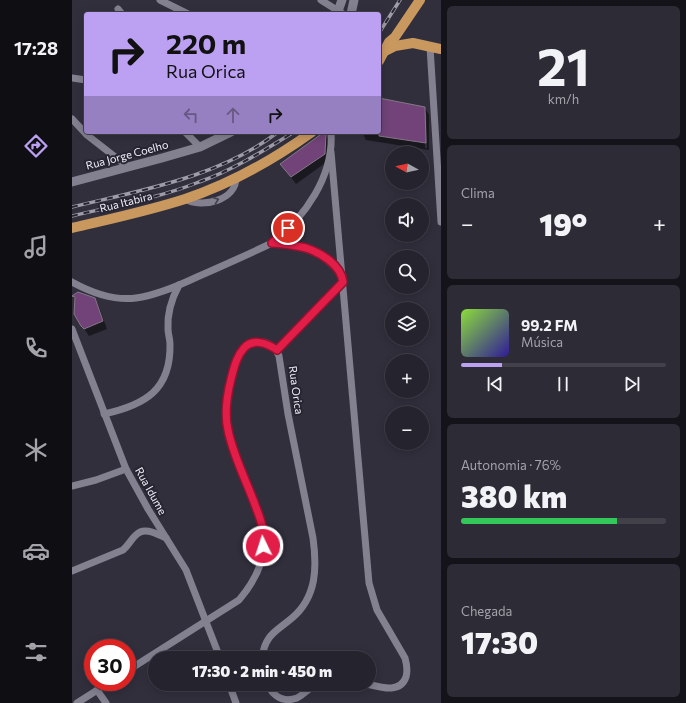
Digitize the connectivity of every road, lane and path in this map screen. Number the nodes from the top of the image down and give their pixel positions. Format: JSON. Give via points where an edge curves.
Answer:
{"nodes":[{"id":1,"x":160,"y":0,"type":"edge"},
{"id":2,"x":321,"y":0,"type":"edge"},
{"id":3,"x":342,"y":0,"type":"edge"},
{"id":4,"x":354,"y":0,"type":"edge"},
{"id":5,"x":420,"y":0,"type":"edge"},
{"id":6,"x":184,"y":12,"type":"edge"},
{"id":7,"x":339,"y":12,"type":"edge"},
{"id":8,"x":340,"y":12,"type":"edge"},
{"id":9,"x":351,"y":12,"type":"edge"},
{"id":10,"x":402,"y":27,"type":"junction"},
{"id":11,"x":412,"y":43,"type":"junction"},
{"id":12,"x":430,"y":47,"type":"junction"},
{"id":13,"x":441,"y":49,"type":"edge"},
{"id":14,"x":385,"y":51,"type":"junction"},
{"id":15,"x":381,"y":58,"type":"edge"},
{"id":16,"x":72,"y":78,"type":"edge"},
{"id":17,"x":84,"y":80,"type":"edge"},
{"id":18,"x":72,"y":119,"type":"edge"},
{"id":19,"x":84,"y":132,"type":"edge"},
{"id":20,"x":86,"y":134,"type":"edge"},
{"id":21,"x":187,"y":134,"type":"edge"},
{"id":22,"x":227,"y":134,"type":"edge"},
{"id":23,"x":309,"y":134,"type":"edge"},
{"id":24,"x":331,"y":134,"type":"edge"},
{"id":25,"x":200,"y":147,"type":"junction"},
{"id":26,"x":331,"y":152,"type":"junction"},
{"id":27,"x":128,"y":167,"type":"junction"},
{"id":28,"x":72,"y":182,"type":"edge"},
{"id":29,"x":441,"y":222,"type":"edge"},
{"id":30,"x":72,"y":228,"type":"edge"},
{"id":31,"x":272,"y":243,"type":"junction"},
{"id":32,"x":343,"y":279,"type":"junction"},
{"id":33,"x":72,"y":282,"type":"edge"},
{"id":34,"x":179,"y":285,"type":"junction"},
{"id":35,"x":73,"y":333,"type":"edge"},
{"id":36,"x":277,"y":350,"type":"junction"},
{"id":37,"x":104,"y":414,"type":"junction"},
{"id":38,"x":126,"y":468,"type":"junction"},
{"id":39,"x":72,"y":486,"type":"edge"},
{"id":40,"x":166,"y":538,"type":"junction"},
{"id":41,"x":72,"y":571,"type":"edge"},
{"id":42,"x":206,"y":622,"type":"junction"},
{"id":43,"x":217,"y":651,"type":"edge"},
{"id":44,"x":263,"y":651,"type":"edge"},
{"id":45,"x":136,"y":666,"type":"edge"},
{"id":46,"x":376,"y":686,"type":"edge"},
{"id":47,"x":96,"y":691,"type":"edge"},
{"id":48,"x":99,"y":691,"type":"edge"},
{"id":49,"x":232,"y":691,"type":"edge"},
{"id":50,"x":271,"y":691,"type":"edge"},
{"id":51,"x":305,"y":691,"type":"edge"},
{"id":52,"x":77,"y":703,"type":"edge"},
{"id":53,"x":106,"y":703,"type":"edge"},
{"id":54,"x":236,"y":703,"type":"edge"}],
"edges":[{"from":1,"to":6,"type":"street"},
{"from":2,"to":7,"type":"street"},
{"from":3,"to":8,"type":"street"},
{"from":4,"to":9,"type":"street"},
{"from":5,"to":10,"type":"main road"},
{"from":10,"to":11,"type":"main road","via":[[404,35]]},
{"from":10,"to":14,"type":"main road"},
{"from":11,"to":12,"type":"main road"},
{"from":11,"to":14,"type":"main road"},
{"from":12,"to":13,"type":"main road"},
{"from":12,"to":29,"type":"street"},
{"from":14,"to":15,"type":"main road"},
{"from":16,"to":17,"type":"street"},
{"from":18,"to":19,"type":"street"},
{"from":20,"to":27,"type":"street"},
{"from":21,"to":25,"type":"street"},
{"from":22,"to":25,"type":"street","name":"Rua Jorge Coelho"},
{"from":23,"to":30,"type":"main road","name":"Rua Itabira","via":[[271,159],[185,199]]},
{"from":24,"to":26,"type":"street"},
{"from":25,"to":27,"type":"street","name":"Rua Jorge Coelho"},
{"from":26,"to":31,"type":"street","via":[[325,175],[310,202]]},
{"from":26,"to":32,"type":"street"},
{"from":27,"to":28,"type":"street","name":"Rua Jorge Coelho"},
{"from":31,"to":32,"type":"street","via":[[305,248],[320,254],[331,262]]},
{"from":31,"to":34,"type":"street"},
{"from":32,"to":36,"type":"street"},
{"from":32,"to":46,"type":"street","via":[[369,582],[377,610],[408,665],[405,680],[395,688]]},
{"from":33,"to":34,"type":"street","via":[[86,290],[119,298],[136,298]]},
{"from":34,"to":37,"type":"street","via":[[169,315],[170,356],[167,372],[160,385],[150,396],[137,404]]},
{"from":35,"to":37,"type":"street","name":"Rua Idume"},
{"from":36,"to":42,"type":"street","via":[[262,342],[245,347],[234,367],[226,409],[227,429],[233,450],[263,530],[261,560],[250,588],[240,600]]},
{"from":36,"to":44,"type":"street","name":"Rua Orica","via":[[313,538],[315,572],[312,588],[305,603],[293,617],[276,629]]},
{"from":37,"to":38,"type":"street","name":"Rua Idume"},
{"from":38,"to":39,"type":"street","via":[[101,479]]},
{"from":38,"to":40,"type":"street","name":"Rua Idume"},
{"from":40,"to":41,"type":"street","via":[[142,531],[123,550]]},
{"from":40,"to":42,"type":"street","name":"Rua Idume","via":[[186,570]]},
{"from":42,"to":43,"type":"street","name":"Rua Idume"},
{"from":42,"to":45,"type":"street"},
{"from":47,"to":52,"type":"street"},
{"from":48,"to":53,"type":"street"},
{"from":49,"to":54,"type":"street"},
{"from":50,"to":51,"type":"street","via":[[283,700],[297,698]]}]}
